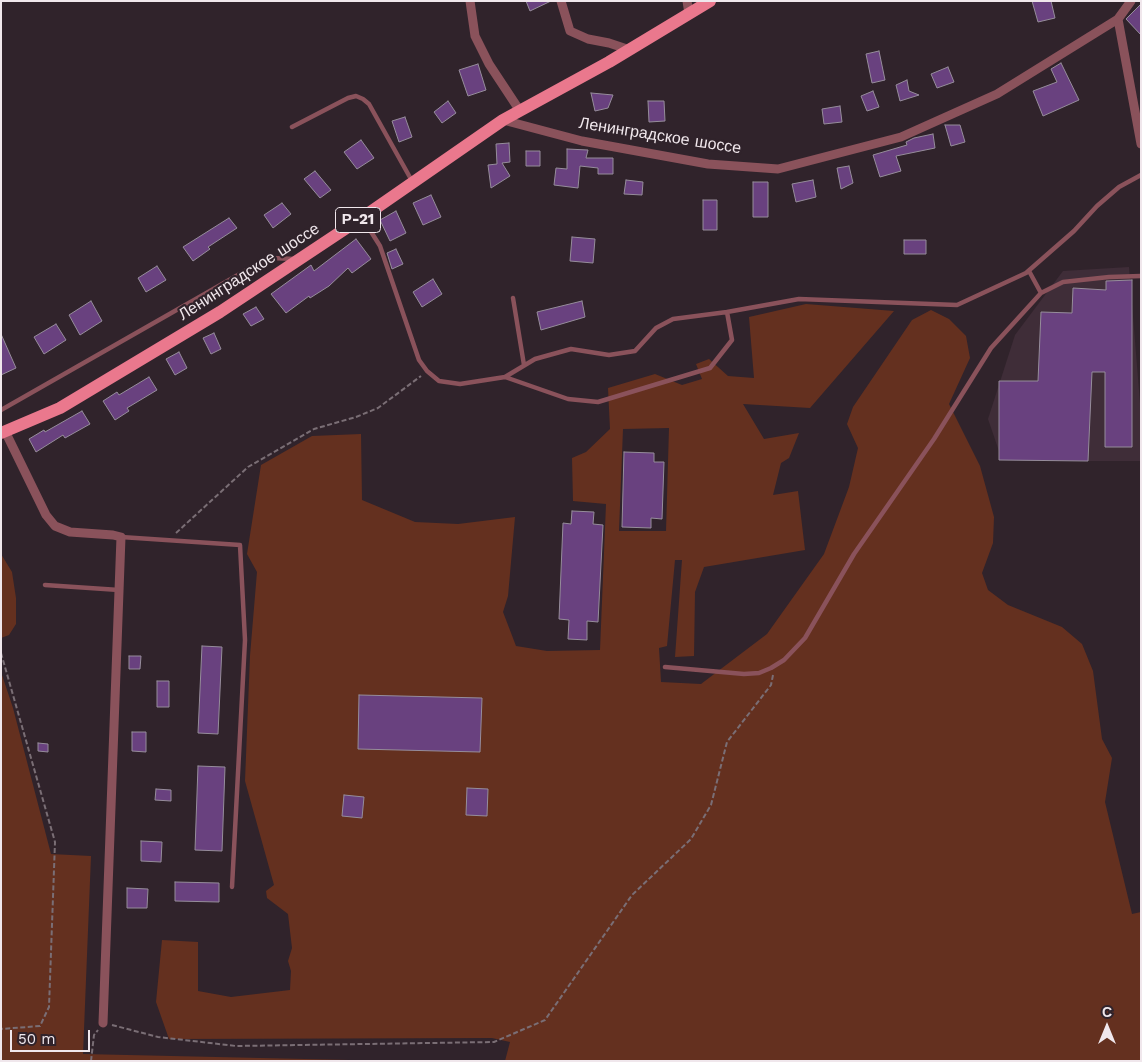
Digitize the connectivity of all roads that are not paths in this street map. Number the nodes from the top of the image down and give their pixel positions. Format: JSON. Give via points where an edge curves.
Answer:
{"nodes":[{"id":1,"x":470,"y":1,"type":"edge"},
{"id":2,"x":561,"y":1,"type":"edge"},
{"id":3,"x":710,"y":1,"type":"edge"},
{"id":4,"x":1131,"y":1,"type":"edge"},
{"id":5,"x":688,"y":8,"type":"edge"},
{"id":6,"x":1118,"y":19,"type":"junction"},
{"id":7,"x":630,"y":50,"type":"junction"},
{"id":8,"x":520,"y":111,"type":"junction"},
{"id":9,"x":503,"y":120,"type":"junction"},
{"id":10,"x":292,"y":127,"type":"dead end"},
{"id":11,"x":1141,"y":144,"type":"edge"},
{"id":12,"x":1141,"y":175,"type":"edge"},
{"id":13,"x":413,"y":183,"type":"junction"},
{"id":14,"x":362,"y":217,"type":"junction"},
{"id":15,"x":299,"y":259,"type":"junction"},
{"id":16,"x":1029,"y":271,"type":"junction"},
{"id":17,"x":1141,"y":276,"type":"edge"},
{"id":18,"x":1041,"y":293,"type":"junction"},
{"id":19,"x":513,"y":298,"type":"dead end"},
{"id":20,"x":727,"y":312,"type":"junction"},
{"id":21,"x":524,"y":365,"type":"junction"},
{"id":22,"x":505,"y":376,"type":"junction"},
{"id":23,"x":1,"y":410,"type":"edge"},
{"id":24,"x":3,"y":432,"type":"edge"},
{"id":25,"x":121,"y":537,"type":"junction"},
{"id":26,"x":45,"y":585,"type":"dead end"},
{"id":27,"x":119,"y":590,"type":"junction"},
{"id":28,"x":665,"y":667,"type":"dead end"},
{"id":29,"x":232,"y":886,"type":"dead end"},
{"id":30,"x":103,"y":1023,"type":"road end"}],
"edges":[{"from":1,"to":8,"type":"street","via":[[475,36]]},
{"from":2,"to":7,"type":"street","via":[[570,31],[588,40]]},
{"from":3,"to":5,"type":"main road","name":"Ленинградское шоссе","number":"Р-21"},
{"from":4,"to":6,"type":"street","name":"Ленинградское шоссе"},
{"from":5,"to":7,"type":"main road","name":"Ленинградское шоссе","number":"Р-21"},
{"from":6,"to":9,"type":"street","name":"Ленинградское шоссе","via":[[997,94],[901,137],[778,169],[708,164],[582,141]]},
{"from":6,"to":11,"type":"street"},
{"from":7,"to":8,"type":"main road","name":"Ленинградское шоссе","number":"Р-21"},
{"from":8,"to":9,"type":"main road","name":"Ленинградское шоссе","number":"Р-21"},
{"from":9,"to":13,"type":"main road","name":"Ленинградское шоссе","number":"Р-21"},
{"from":10,"to":13,"type":"lane","via":[[348,98],[363,98],[370,104]]},
{"from":12,"to":16,"type":"lane","via":[[1119,187]]},
{"from":13,"to":14,"type":"main road","name":"Ленинградское шоссе","number":"Р-21"},
{"from":14,"to":15,"type":"main road","name":"Ленинградское шоссе","number":"Р-21"},
{"from":14,"to":22,"type":"lane","via":[[380,246],[419,360],[427,371],[439,381],[460,384]]},
{"from":15,"to":23,"type":"lane","via":[[272,258],[259,263]]},
{"from":15,"to":24,"type":"main road","name":"Ленинградское шоссе","number":"Р-21","via":[[220,312],[60,408]]},
{"from":16,"to":18,"type":"lane"},
{"from":16,"to":20,"type":"lane","via":[[957,305],[799,299]]},
{"from":17,"to":18,"type":"lane","via":[[1063,282]]},
{"from":18,"to":28,"type":"lane","via":[[991,348],[934,439],[854,554],[805,638],[784,660],[759,673],[744,674]]},
{"from":19,"to":21,"type":"lane"},
{"from":20,"to":21,"type":"lane","via":[[673,319],[656,328],[635,351],[610,355],[571,349]]},
{"from":20,"to":22,"type":"lane","via":[[732,340],[710,368],[598,402],[568,399]]},
{"from":21,"to":22,"type":"lane"},
{"from":24,"to":25,"type":"street","via":[[46,515],[55,526],[70,532]]},
{"from":25,"to":27,"type":"street"},
{"from":25,"to":29,"type":"lane","via":[[240,545],[245,640]]},
{"from":26,"to":27,"type":"lane"},
{"from":27,"to":30,"type":"street"}]}
